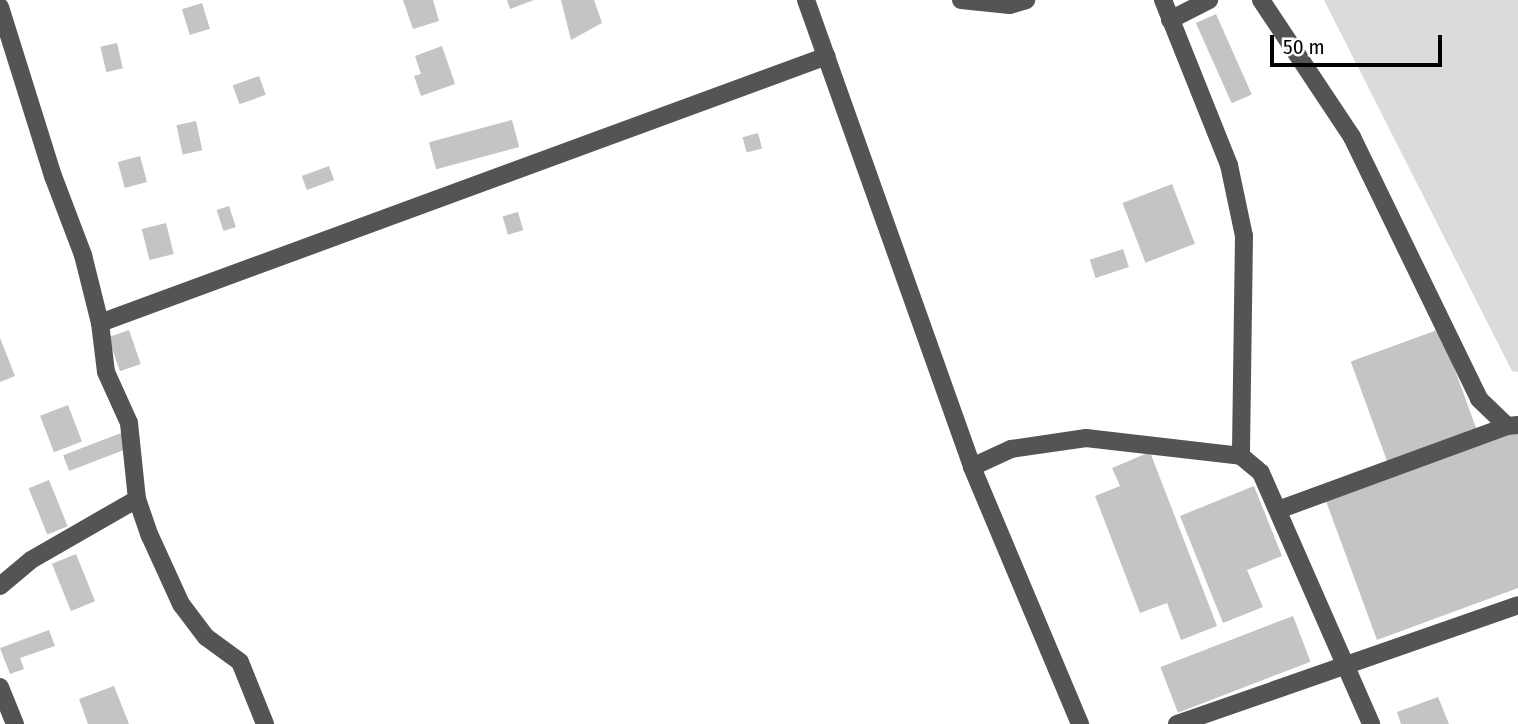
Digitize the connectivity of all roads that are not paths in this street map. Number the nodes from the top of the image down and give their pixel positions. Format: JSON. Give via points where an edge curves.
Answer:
{"nodes":[{"id":1,"x":806,"y":0,"type":"edge"},
{"id":2,"x":961,"y":0,"type":"edge"},
{"id":3,"x":1026,"y":0,"type":"edge"},
{"id":4,"x":1163,"y":0,"type":"edge"},
{"id":5,"x":1209,"y":0,"type":"edge"},
{"id":6,"x":1261,"y":0,"type":"edge"},
{"id":7,"x":0,"y":7,"type":"edge"},
{"id":8,"x":1170,"y":20,"type":"junction"},
{"id":9,"x":827,"y":56,"type":"junction"},
{"id":10,"x":100,"y":323,"type":"junction"},
{"id":11,"x":1513,"y":426,"type":"edge"},
{"id":12,"x":1241,"y":456,"type":"junction"},
{"id":13,"x":971,"y":467,"type":"junction"},
{"id":14,"x":137,"y":499,"type":"junction"},
{"id":15,"x":1278,"y":510,"type":"junction"},
{"id":16,"x":0,"y":586,"type":"edge"},
{"id":17,"x":1518,"y":605,"type":"edge"},
{"id":18,"x":1350,"y":667,"type":"junction"},
{"id":19,"x":0,"y":687,"type":"edge"},
{"id":20,"x":16,"y":724,"type":"edge"},
{"id":21,"x":265,"y":724,"type":"edge"},
{"id":22,"x":1080,"y":724,"type":"edge"},
{"id":23,"x":1177,"y":724,"type":"edge"},
{"id":24,"x":1371,"y":724,"type":"edge"}],
"edges":[{"from":1,"to":9,"type":"street"},
{"from":2,"to":3,"type":"street","via":[[1010,5]]},
{"from":4,"to":8,"type":"street"},
{"from":5,"to":8,"type":"street"},
{"from":6,"to":11,"type":"street","via":[[1352,137],[1479,400]]},
{"from":7,"to":10,"type":"street","via":[[83,255]]},
{"from":8,"to":12,"type":"street","via":[[1229,165],[1244,236]]},
{"from":9,"to":10,"type":"street"},
{"from":9,"to":13,"type":"street"},
{"from":10,"to":14,"type":"street","via":[[106,372],[130,423]]},
{"from":11,"to":15,"type":"street"},
{"from":12,"to":13,"type":"street","via":[[1086,438],[1011,449]]},
{"from":12,"to":15,"type":"street","via":[[1261,473]]},
{"from":13,"to":22,"type":"street"},
{"from":14,"to":16,"type":"street","via":[[31,560]]},
{"from":14,"to":21,"type":"street","via":[[181,604],[206,637],[240,662]]},
{"from":15,"to":18,"type":"street"},
{"from":17,"to":18,"type":"street"},
{"from":18,"to":23,"type":"street"},
{"from":18,"to":24,"type":"street"},
{"from":19,"to":20,"type":"street"}]}
